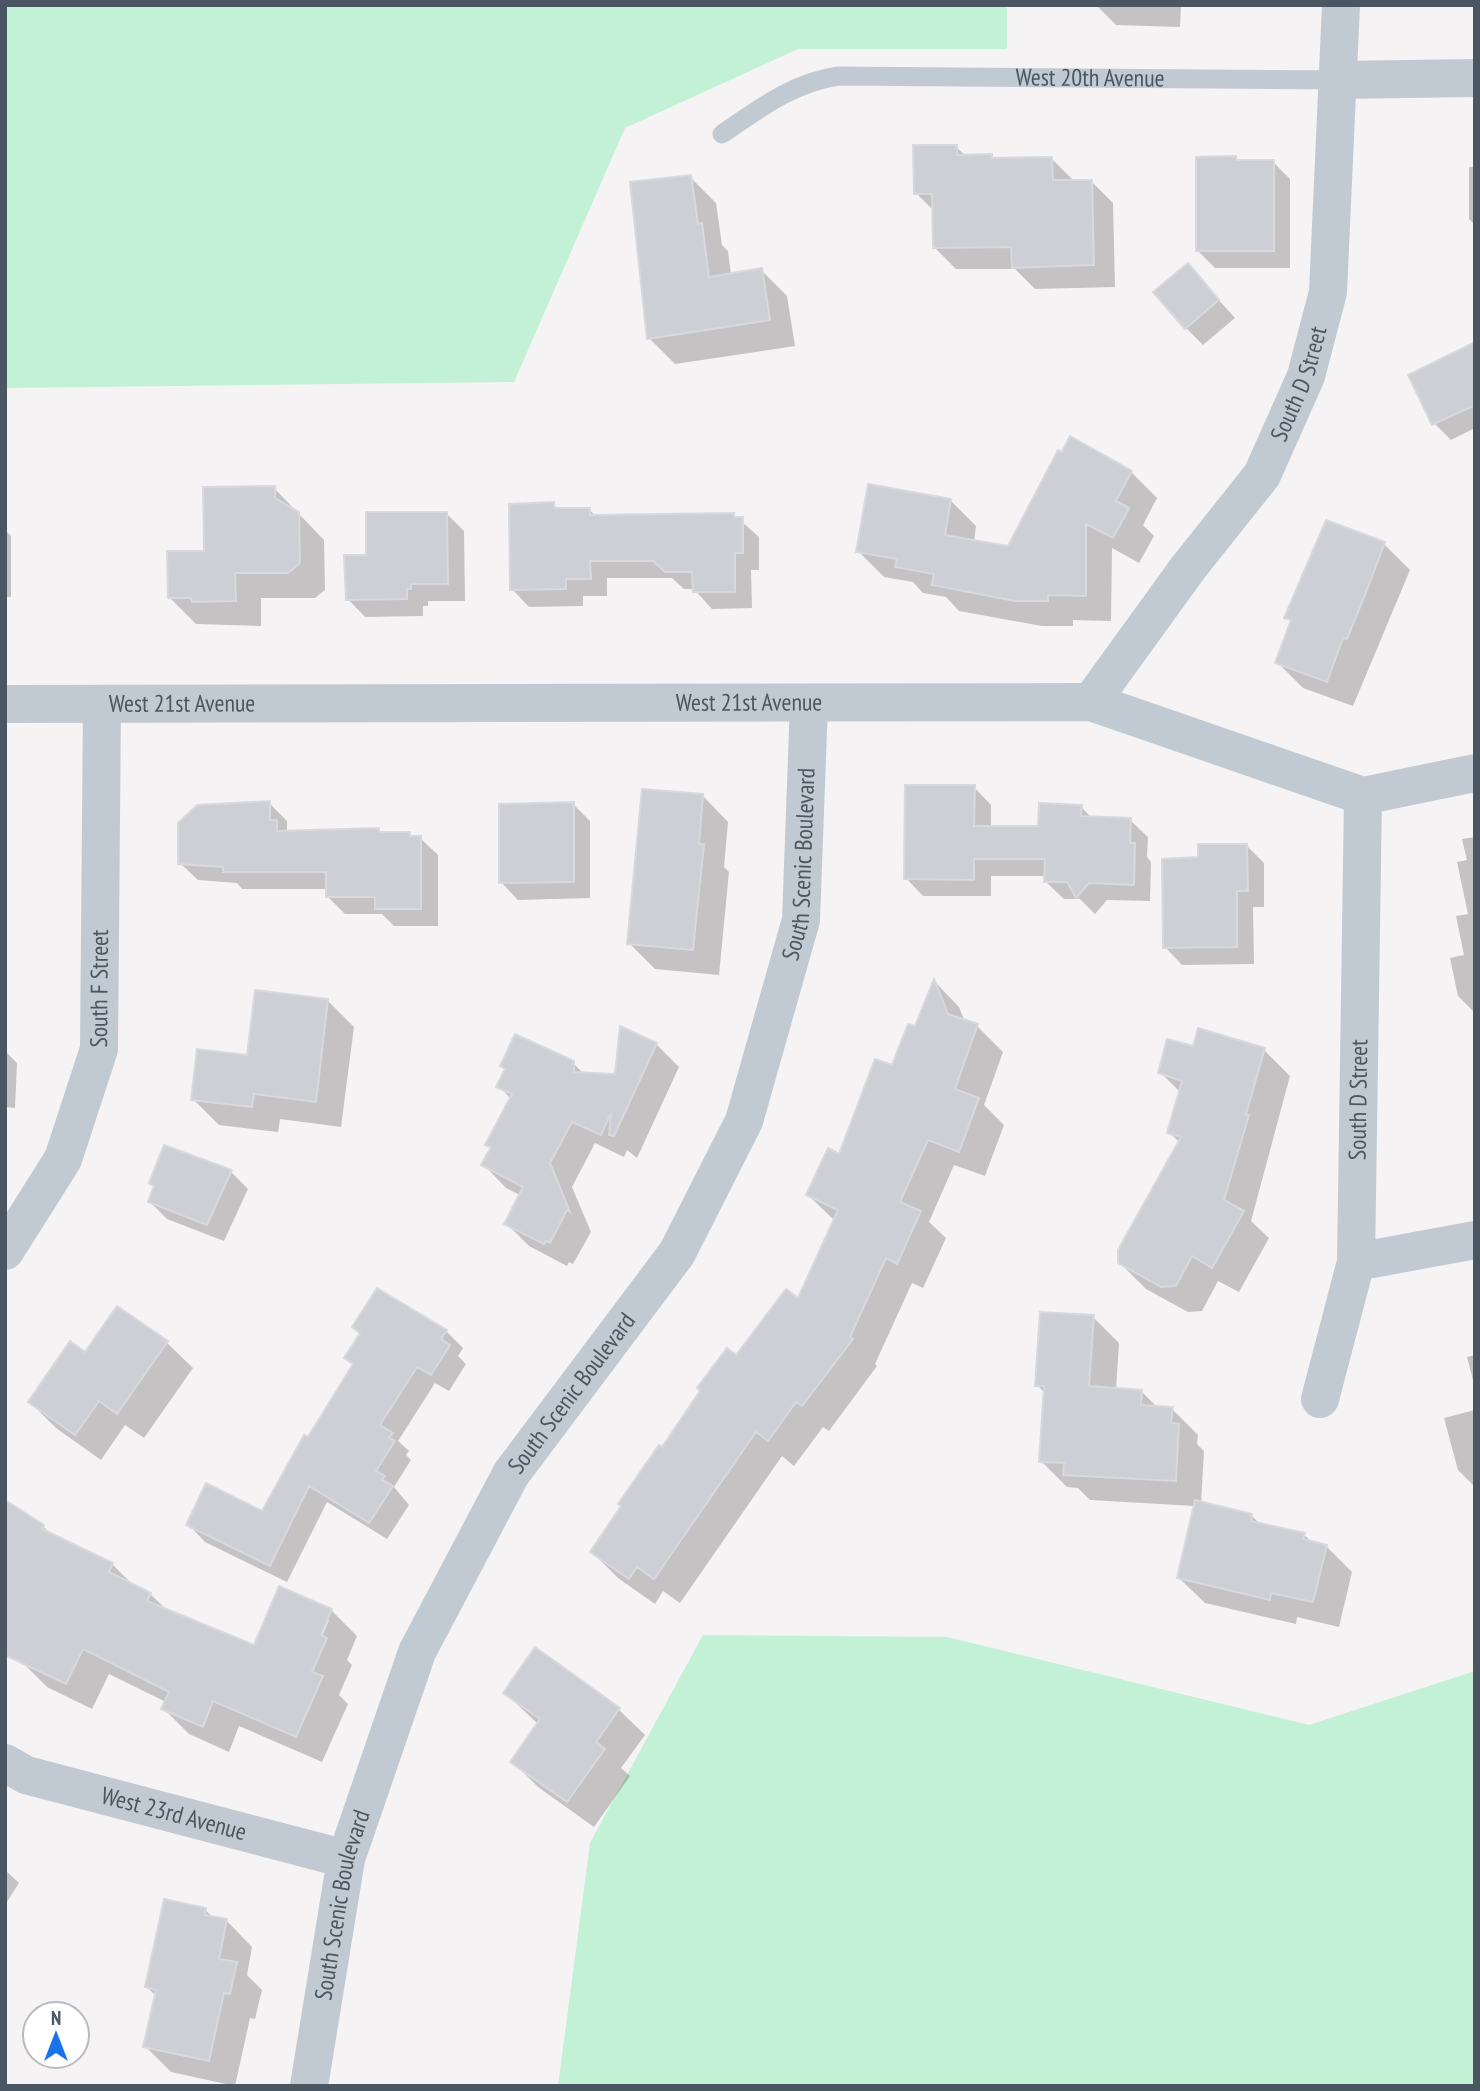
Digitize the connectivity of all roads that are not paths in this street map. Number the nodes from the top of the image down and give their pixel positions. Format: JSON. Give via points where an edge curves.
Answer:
{"nodes":[{"id":1,"x":1341,"y":5,"type":"edge"},
{"id":2,"x":1475,"y":78,"type":"edge"},
{"id":3,"x":1339,"y":80,"type":"junction"},
{"id":4,"x":722,"y":134,"type":"dead end"},
{"id":5,"x":1091,"y":702,"type":"junction"},
{"id":6,"x":808,"y":703,"type":"junction"},
{"id":7,"x":5,"y":704,"type":"edge"},
{"id":8,"x":102,"y":704,"type":"junction"},
{"id":9,"x":1475,"y":772,"type":"edge"},
{"id":10,"x":1363,"y":796,"type":"junction"},
{"id":11,"x":1475,"y":1240,"type":"edge"},
{"id":12,"x":5,"y":1251,"type":"edge"},
{"id":13,"x":1356,"y":1262,"type":"junction"},
{"id":14,"x":1320,"y":1399,"type":"dead end"},
{"id":15,"x":5,"y":1763,"type":"edge"},
{"id":16,"x":346,"y":1859,"type":"junction"},
{"id":17,"x":309,"y":2086,"type":"edge"}],
"edges":[{"from":1,"to":3,"type":"street","name":"South D Street"},
{"from":2,"to":3,"type":"street","name":"West 20th Avenue"},
{"from":3,"to":4,"type":"lane","name":"West 20th Avenue","via":[[838,76],[789,89]]},
{"from":3,"to":5,"type":"street","name":"South D Street","via":[[1328,292],[1306,376],[1262,475]]},
{"from":5,"to":6,"type":"street","name":"West 21st Avenue"},
{"from":5,"to":10,"type":"street","name":"West 21st Avenue"},
{"from":6,"to":8,"type":"street","name":"West 21st Avenue"},
{"from":6,"to":16,"type":"street","name":"South Scenic Boulevard","via":[[801,920],[744,1121],[677,1253],[511,1474],[417,1652]]},
{"from":7,"to":8,"type":"street","name":"West 21st Avenue"},
{"from":8,"to":12,"type":"street","name":"South F Street","via":[[99,1049],[63,1159]]},
{"from":9,"to":10,"type":"street"},
{"from":10,"to":13,"type":"street","name":"South D Street"},
{"from":11,"to":13,"type":"street"},
{"from":13,"to":14,"type":"street","name":"South D Street"},
{"from":15,"to":16,"type":"street","name":"West 23rd Avenue","via":[[26,1775]]},
{"from":16,"to":17,"type":"street","name":"South Scenic Boulevard"}]}
